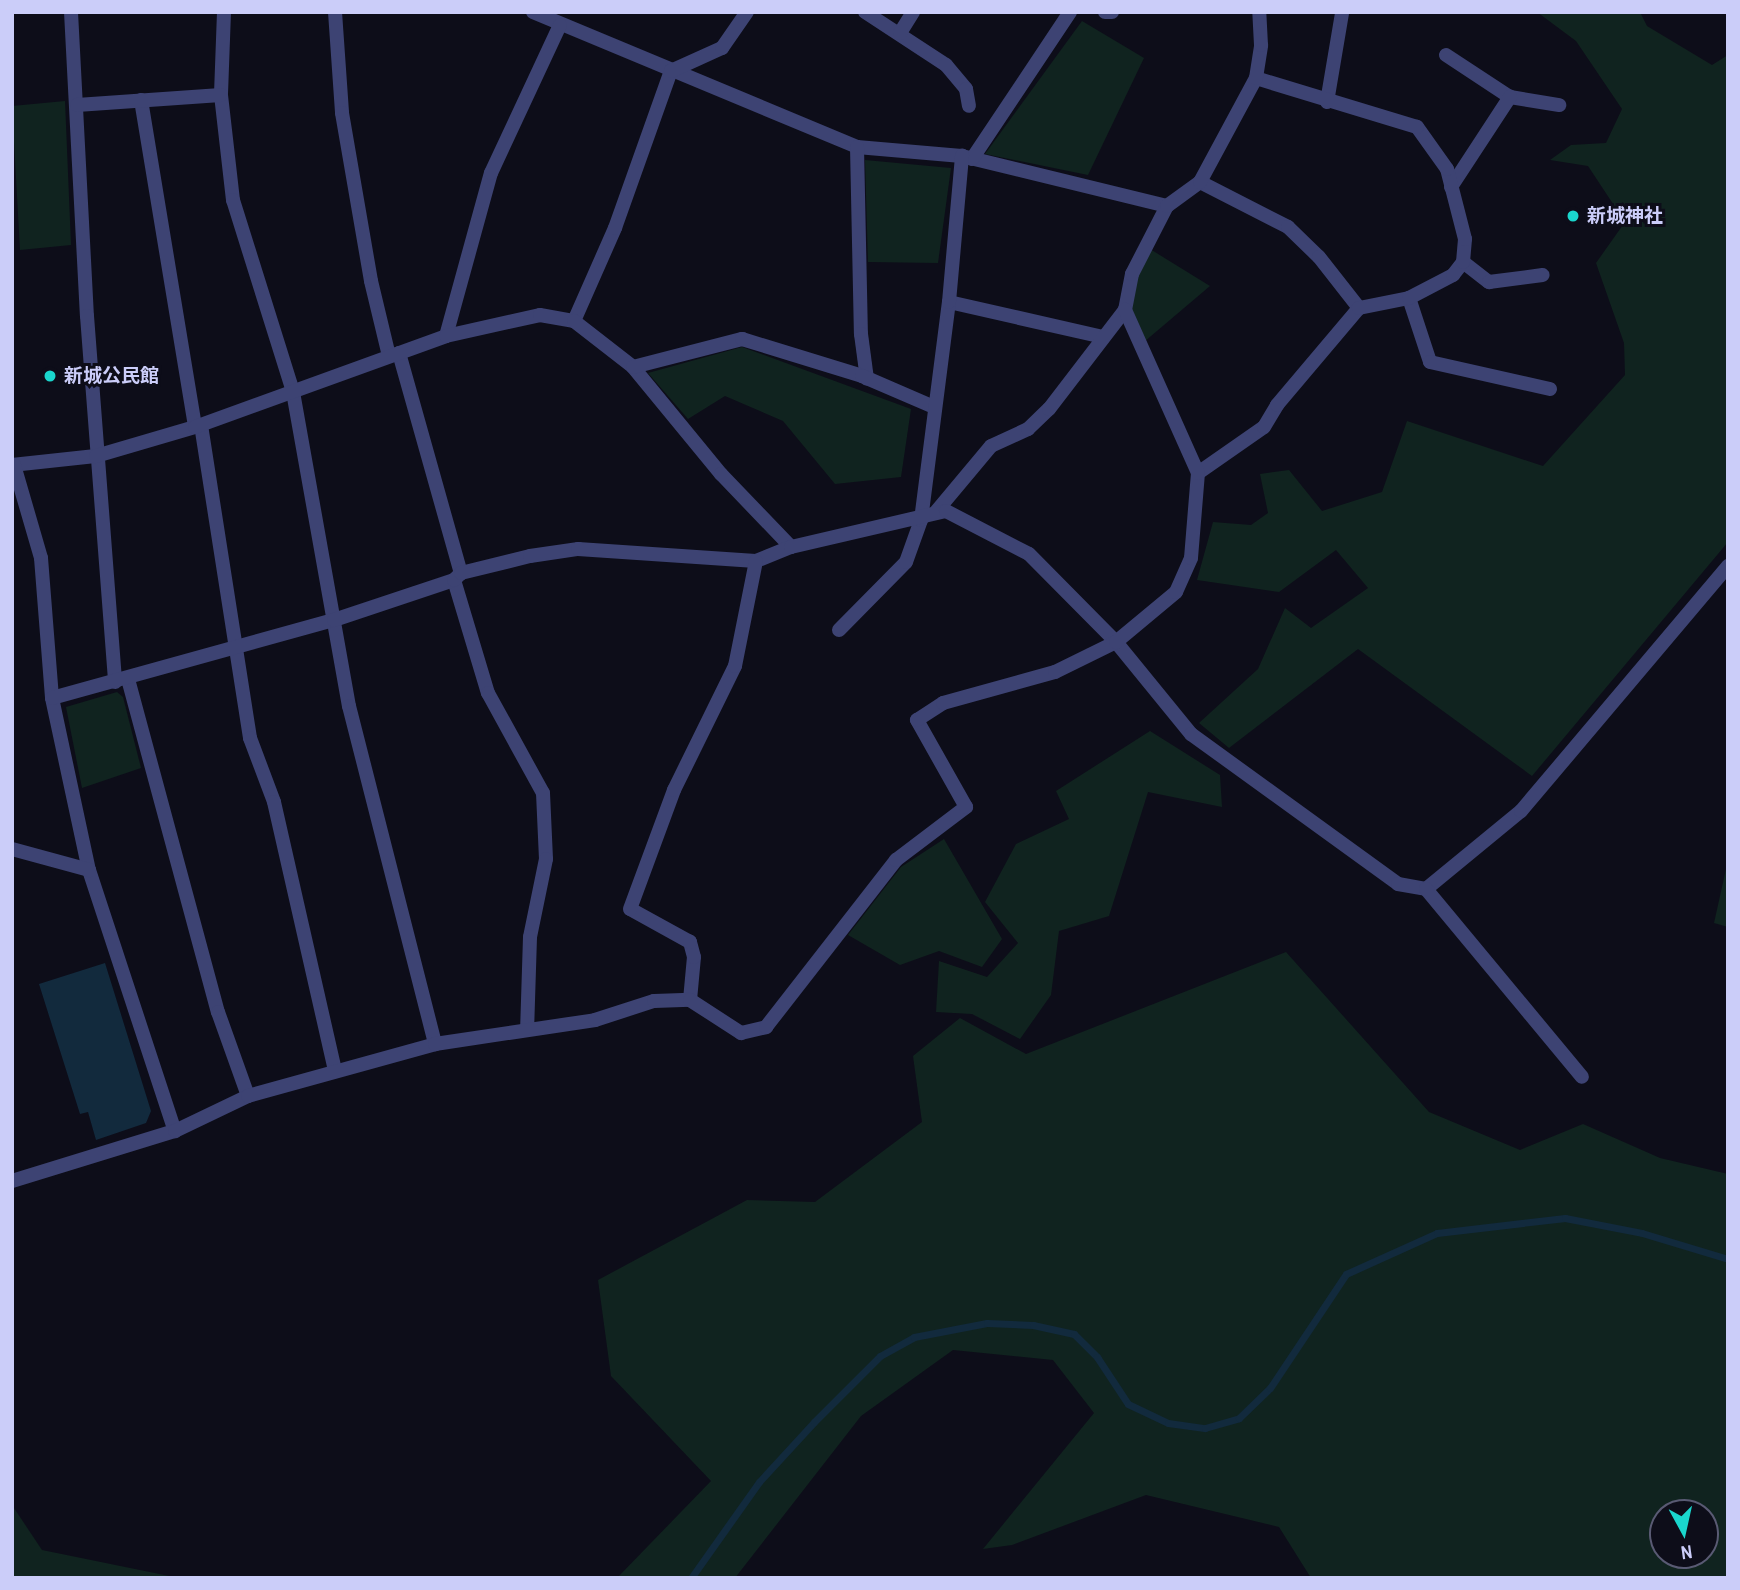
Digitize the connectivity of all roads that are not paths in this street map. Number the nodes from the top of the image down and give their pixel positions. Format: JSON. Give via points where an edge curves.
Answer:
{"nodes":[{"id":1,"x":71,"y":12,"type":"edge"},
{"id":2,"x":224,"y":12,"type":"edge"},
{"id":3,"x":335,"y":12,"type":"edge"},
{"id":4,"x":533,"y":12,"type":"edge"},
{"id":5,"x":747,"y":12,"type":"edge"},
{"id":6,"x":865,"y":12,"type":"edge"},
{"id":7,"x":913,"y":12,"type":"edge"},
{"id":8,"x":1070,"y":12,"type":"edge"},
{"id":9,"x":1105,"y":12,"type":"edge"},
{"id":10,"x":1112,"y":12,"type":"edge"},
{"id":11,"x":1259,"y":12,"type":"edge"},
{"id":12,"x":1342,"y":13,"type":"edge"},
{"id":13,"x":559,"y":20,"type":"edge"},
{"id":14,"x":900,"y":33,"type":"junction"},
{"id":15,"x":1446,"y":55,"type":"dead end"},
{"id":16,"x":671,"y":71,"type":"junction"},
{"id":17,"x":1256,"y":78,"type":"junction"},
{"id":18,"x":221,"y":95,"type":"junction"},
{"id":19,"x":1510,"y":97,"type":"junction"},
{"id":20,"x":141,"y":100,"type":"junction"},
{"id":21,"x":1327,"y":102,"type":"junction"},
{"id":22,"x":77,"y":105,"type":"junction"},
{"id":23,"x":1559,"y":105,"type":"dead end"},
{"id":24,"x":969,"y":106,"type":"dead end"},
{"id":25,"x":857,"y":147,"type":"junction"},
{"id":26,"x":967,"y":158,"type":"junction"},
{"id":27,"x":1200,"y":182,"type":"junction"},
{"id":28,"x":1451,"y":187,"type":"junction"},
{"id":29,"x":1167,"y":206,"type":"junction"},
{"id":30,"x":1463,"y":262,"type":"junction"},
{"id":31,"x":1542,"y":275,"type":"dead end"},
{"id":32,"x":1409,"y":298,"type":"junction"},
{"id":33,"x":949,"y":302,"type":"junction"},
{"id":34,"x":1359,"y":309,"type":"junction"},
{"id":35,"x":1125,"y":310,"type":"junction"},
{"id":36,"x":573,"y":321,"type":"junction"},
{"id":37,"x":446,"y":336,"type":"junction"},
{"id":38,"x":1103,"y":337,"type":"junction"},
{"id":39,"x":394,"y":354,"type":"junction"},
{"id":40,"x":633,"y":367,"type":"junction"},
{"id":41,"x":867,"y":379,"type":"junction"},
{"id":42,"x":1550,"y":389,"type":"dead end"},
{"id":43,"x":293,"y":392,"type":"junction"},
{"id":44,"x":934,"y":407,"type":"junction"},
{"id":45,"x":198,"y":426,"type":"junction"},
{"id":46,"x":96,"y":456,"type":"junction"},
{"id":47,"x":13,"y":465,"type":"edge"},
{"id":48,"x":1198,"y":473,"type":"junction"},
{"id":49,"x":935,"y":513,"type":"junction"},
{"id":50,"x":921,"y":520,"type":"junction"},
{"id":51,"x":791,"y":547,"type":"junction"},
{"id":52,"x":756,"y":561,"type":"junction"},
{"id":53,"x":1728,"y":566,"type":"edge"},
{"id":54,"x":457,"y":577,"type":"junction"},
{"id":55,"x":334,"y":620,"type":"junction"},
{"id":56,"x":839,"y":630,"type":"dead end"},
{"id":57,"x":1116,"y":642,"type":"junction"},
{"id":58,"x":234,"y":648,"type":"junction"},
{"id":59,"x":121,"y":681,"type":"junction"},
{"id":60,"x":52,"y":698,"type":"junction"},
{"id":61,"x":12,"y":849,"type":"edge"},
{"id":62,"x":89,"y":870,"type":"junction"},
{"id":63,"x":1426,"y":889,"type":"junction"},
{"id":64,"x":690,"y":1000,"type":"junction"},
{"id":65,"x":527,"y":1030,"type":"junction"},
{"id":66,"x":435,"y":1044,"type":"junction"},
{"id":67,"x":335,"y":1071,"type":"junction"},
{"id":68,"x":1582,"y":1077,"type":"dead end"},
{"id":69,"x":248,"y":1096,"type":"junction"},
{"id":70,"x":175,"y":1131,"type":"junction"},
{"id":71,"x":12,"y":1181,"type":"edge"}],
"edges":[{"from":1,"to":22,"type":"street"},
{"from":2,"to":18,"type":"street"},
{"from":3,"to":39,"type":"street","via":[[342,113],[371,281]]},
{"from":4,"to":13,"type":"street"},
{"from":5,"to":16,"type":"street","via":[[722,48]]},
{"from":6,"to":14,"type":"street"},
{"from":7,"to":14,"type":"street"},
{"from":8,"to":26,"type":"street"},
{"from":9,"to":10,"type":"street"},
{"from":11,"to":17,"type":"street","via":[[1262,45]]},
{"from":12,"to":21,"type":"street"},
{"from":13,"to":16,"type":"street"},
{"from":13,"to":37,"type":"street","via":[[491,173]]},
{"from":14,"to":24,"type":"street","via":[[946,65],[966,89]]},
{"from":15,"to":19,"type":"street"},
{"from":16,"to":25,"type":"street"},
{"from":16,"to":36,"type":"street","via":[[615,228]]},
{"from":17,"to":21,"type":"street"},
{"from":17,"to":27,"type":"street"},
{"from":18,"to":20,"type":"street"},
{"from":18,"to":43,"type":"street","via":[[233,200]]},
{"from":19,"to":23,"type":"street"},
{"from":19,"to":28,"type":"street"},
{"from":20,"to":22,"type":"street"},
{"from":20,"to":45,"type":"street"},
{"from":21,"to":28,"type":"street","via":[[1417,127],[1447,169]]},
{"from":22,"to":46,"type":"street"},
{"from":25,"to":26,"type":"street"},
{"from":25,"to":41,"type":"street","via":[[861,334]]},
{"from":26,"to":29,"type":"street"},
{"from":26,"to":33,"type":"street"},
{"from":27,"to":29,"type":"street"},
{"from":27,"to":34,"type":"street","via":[[1288,227],[1319,257]]},
{"from":28,"to":30,"type":"street","via":[[1465,239]]},
{"from":29,"to":35,"type":"street","via":[[1132,274]]},
{"from":30,"to":31,"type":"street","via":[[1489,282]]},
{"from":30,"to":32,"type":"street","via":[[1452,275]]},
{"from":32,"to":34,"type":"street"},
{"from":32,"to":42,"type":"street","via":[[1430,362]]},
{"from":33,"to":38,"type":"street"},
{"from":33,"to":44,"type":"street"},
{"from":34,"to":48,"type":"street","via":[[1277,405],[1264,427]]},
{"from":35,"to":38,"type":"street"},
{"from":35,"to":48,"type":"street"},
{"from":36,"to":37,"type":"street","via":[[540,315]]},
{"from":36,"to":40,"type":"street"},
{"from":37,"to":39,"type":"street"},
{"from":38,"to":49,"type":"street","via":[[1048,410],[1028,429],[991,446]]},
{"from":39,"to":43,"type":"street"},
{"from":39,"to":54,"type":"street"},
{"from":40,"to":41,"type":"street","via":[[742,339]]},
{"from":40,"to":51,"type":"street","via":[[721,474]]},
{"from":41,"to":44,"type":"street"},
{"from":43,"to":45,"type":"street"},
{"from":43,"to":55,"type":"street"},
{"from":44,"to":50,"type":"street"},
{"from":45,"to":46,"type":"street"},
{"from":45,"to":58,"type":"street"},
{"from":46,"to":47,"type":"street"},
{"from":46,"to":59,"type":"street"},
{"from":47,"to":60,"type":"street","via":[[41,558]]},
{"from":48,"to":57,"type":"street","via":[[1191,558],[1176,592]]},
{"from":49,"to":50,"type":"street"},
{"from":49,"to":57,"type":"street","via":[[946,512],[1029,554]]},
{"from":50,"to":51,"type":"street"},
{"from":50,"to":56,"type":"street","via":[[906,562]]},
{"from":51,"to":52,"type":"street"},
{"from":52,"to":54,"type":"street","via":[[578,549]]},
{"from":52,"to":64,"type":"street","via":[[735,666],[674,790],[630,909],[690,942],[694,957]]},
{"from":53,"to":63,"type":"street","via":[[1521,811]]},
{"from":54,"to":55,"type":"street"},
{"from":54,"to":65,"type":"street","via":[[488,693],[543,793],[546,859],[530,937]]},
{"from":55,"to":58,"type":"street"},
{"from":55,"to":66,"type":"street","via":[[349,706]]},
{"from":57,"to":63,"type":"street","via":[[1191,734],[1398,884]]},
{"from":57,"to":64,"type":"street","via":[[1055,673],[943,704],[917,720],[966,807],[896,860],[766,1027],[741,1033]]},
{"from":58,"to":59,"type":"street"},
{"from":58,"to":67,"type":"street","via":[[250,738],[274,803]]},
{"from":59,"to":60,"type":"street"},
{"from":59,"to":69,"type":"street","via":[[218,1012]]},
{"from":60,"to":62,"type":"street"},
{"from":61,"to":62,"type":"street"},
{"from":62,"to":70,"type":"street"},
{"from":63,"to":68,"type":"street"},
{"from":64,"to":65,"type":"street","via":[[654,1001],[595,1020]]},
{"from":65,"to":66,"type":"street"},
{"from":66,"to":67,"type":"street"},
{"from":67,"to":69,"type":"street"},
{"from":69,"to":70,"type":"street"},
{"from":70,"to":71,"type":"street"}]}
